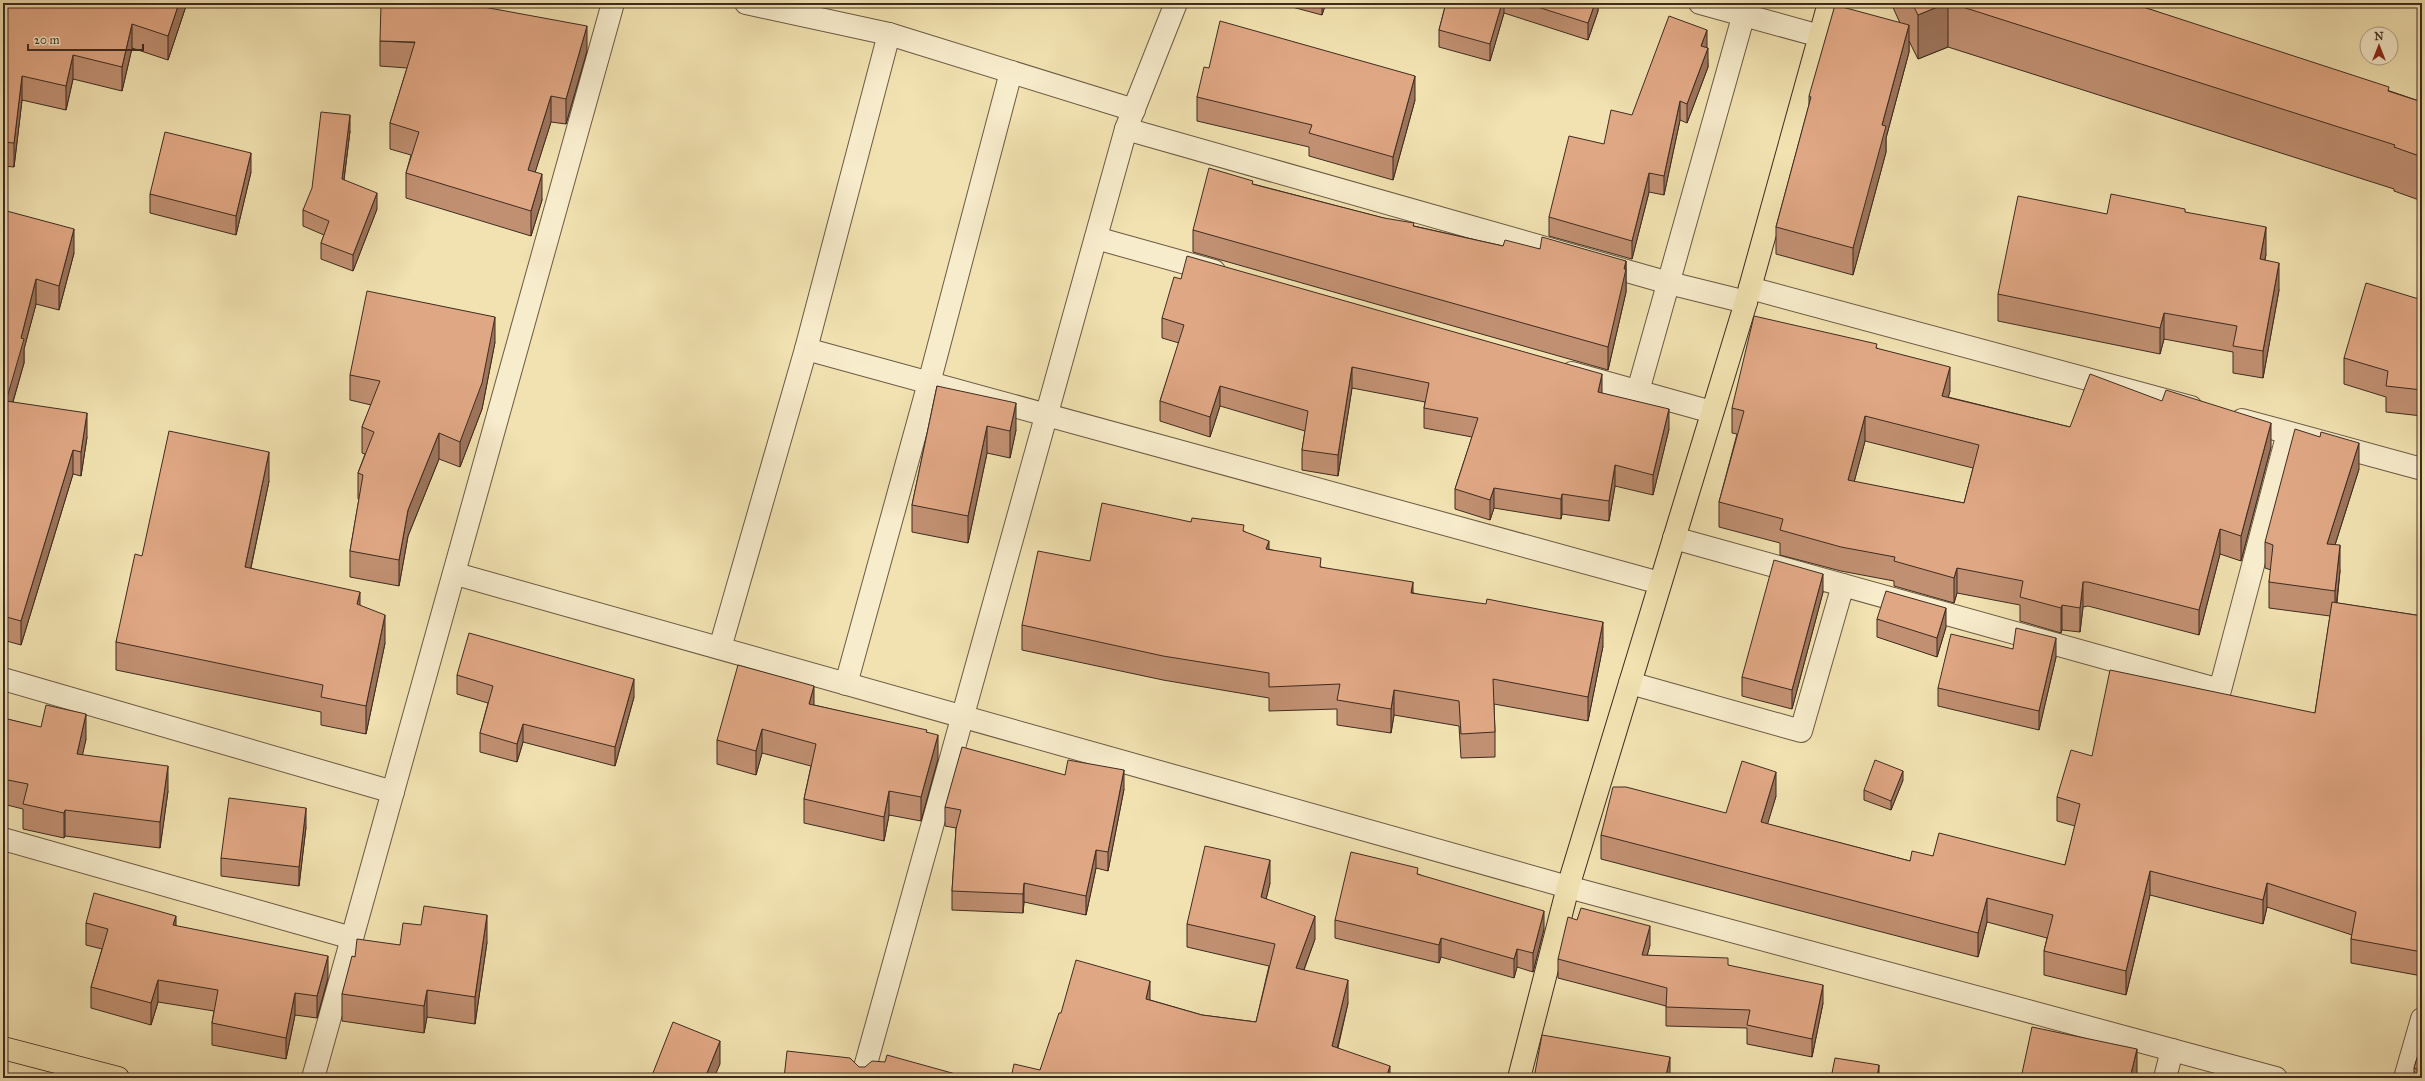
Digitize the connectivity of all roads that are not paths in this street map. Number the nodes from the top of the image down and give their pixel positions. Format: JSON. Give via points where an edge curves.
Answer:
{"nodes":[{"id":1,"x":613,"y":3,"type":"edge"},
{"id":2,"x":746,"y":3,"type":"edge"},
{"id":3,"x":1176,"y":3,"type":"edge"},
{"id":4,"x":1700,"y":3,"type":"edge"},
{"id":5,"x":1829,"y":3,"type":"edge"},
{"id":6,"x":1745,"y":9,"type":"edge"},
{"id":7,"x":889,"y":34,"type":"junction"},
{"id":8,"x":1820,"y":36,"type":"junction"},
{"id":9,"x":1011,"y":72,"type":"junction"},
{"id":10,"x":1130,"y":119,"type":"junction"},
{"id":11,"x":1096,"y":238,"type":"junction"},
{"id":12,"x":1233,"y":277,"type":"edge"},
{"id":13,"x":1669,"y":283,"type":"junction"},
{"id":14,"x":1748,"y":295,"type":"junction"},
{"id":15,"x":806,"y":349,"type":"junction"},
{"id":16,"x":1554,"y":368,"type":"edge"},
{"id":17,"x":929,"y":382,"type":"junction"},
{"id":18,"x":1638,"y":392,"type":"junction"},
{"id":19,"x":1712,"y":412,"type":"junction"},
{"id":20,"x":1046,"y":414,"type":"junction"},
{"id":21,"x":2288,"y":433,"type":"junction"},
{"id":22,"x":2422,"y":469,"type":"edge"},
{"id":23,"x":1674,"y":538,"type":"junction"},
{"id":24,"x":456,"y":574,"type":"junction"},
{"id":25,"x":1660,"y":583,"type":"junction"},
{"id":26,"x":1843,"y":585,"type":"junction"},
{"id":27,"x":720,"y":648,"type":"junction"},
{"id":28,"x":3,"y":679,"type":"edge"},
{"id":29,"x":1630,"y":683,"type":"junction"},
{"id":30,"x":846,"y":684,"type":"junction"},
{"id":31,"x":962,"y":716,"type":"junction"},
{"id":32,"x":393,"y":792,"type":"junction"},
{"id":33,"x":3,"y":839,"type":"edge"},
{"id":34,"x":1568,"y":887,"type":"junction"},
{"id":35,"x":352,"y":938,"type":"junction"},
{"id":36,"x":2422,"y":1020,"type":"edge"},
{"id":37,"x":3,"y":1048,"type":"edge"},
{"id":38,"x":2172,"y":1050,"type":"junction"},
{"id":39,"x":81,"y":1073,"type":"edge"},
{"id":40,"x":118,"y":1078,"type":"edge"},
{"id":41,"x":314,"y":1078,"type":"edge"},
{"id":42,"x":862,"y":1078,"type":"edge"},
{"id":43,"x":1519,"y":1078,"type":"edge"},
{"id":44,"x":2165,"y":1078,"type":"edge"},
{"id":45,"x":2276,"y":1078,"type":"edge"},
{"id":46,"x":2405,"y":1078,"type":"edge"}],
"edges":[{"from":1,"to":24,"type":"street"},
{"from":2,"to":7,"type":"street"},
{"from":3,"to":10,"type":"street"},
{"from":4,"to":6,"type":"street"},
{"from":5,"to":8,"type":"main road"},
{"from":6,"to":8,"type":"street"},
{"from":6,"to":13,"type":"street"},
{"from":7,"to":9,"type":"street"},
{"from":7,"to":15,"type":"street"},
{"from":8,"to":14,"type":"main road"},
{"from":9,"to":10,"type":"street"},
{"from":9,"to":17,"type":"street"},
{"from":10,"to":11,"type":"street"},
{"from":10,"to":13,"type":"street"},
{"from":11,"to":12,"type":"street"},
{"from":11,"to":20,"type":"street"},
{"from":13,"to":14,"type":"street"},
{"from":13,"to":18,"type":"street"},
{"from":14,"to":19,"type":"main road"},
{"from":14,"to":21,"type":"street"},
{"from":15,"to":17,"type":"street"},
{"from":15,"to":27,"type":"street"},
{"from":16,"to":18,"type":"street"},
{"from":17,"to":20,"type":"street"},
{"from":17,"to":30,"type":"street"},
{"from":18,"to":19,"type":"street"},
{"from":19,"to":23,"type":"main road"},
{"from":20,"to":25,"type":"street"},
{"from":20,"to":31,"type":"street"},
{"from":21,"to":22,"type":"street"},
{"from":21,"to":26,"type":"street","via":[[2220,690]]},
{"from":23,"to":25,"type":"main road"},
{"from":23,"to":26,"type":"street"},
{"from":24,"to":27,"type":"street"},
{"from":24,"to":32,"type":"street"},
{"from":25,"to":29,"type":"main road"},
{"from":26,"to":29,"type":"street","via":[[1801,730]]},
{"from":27,"to":30,"type":"street"},
{"from":28,"to":32,"type":"street"},
{"from":29,"to":34,"type":"main road"},
{"from":30,"to":31,"type":"street"},
{"from":31,"to":34,"type":"street"},
{"from":31,"to":42,"type":"street"},
{"from":32,"to":35,"type":"street"},
{"from":33,"to":35,"type":"street"},
{"from":34,"to":38,"type":"street"},
{"from":34,"to":43,"type":"main road"},
{"from":35,"to":41,"type":"street"},
{"from":36,"to":46,"type":"street"},
{"from":37,"to":39,"type":"main road"},
{"from":38,"to":44,"type":"street"},
{"from":38,"to":45,"type":"street"},
{"from":39,"to":40,"type":"main road"}]}
